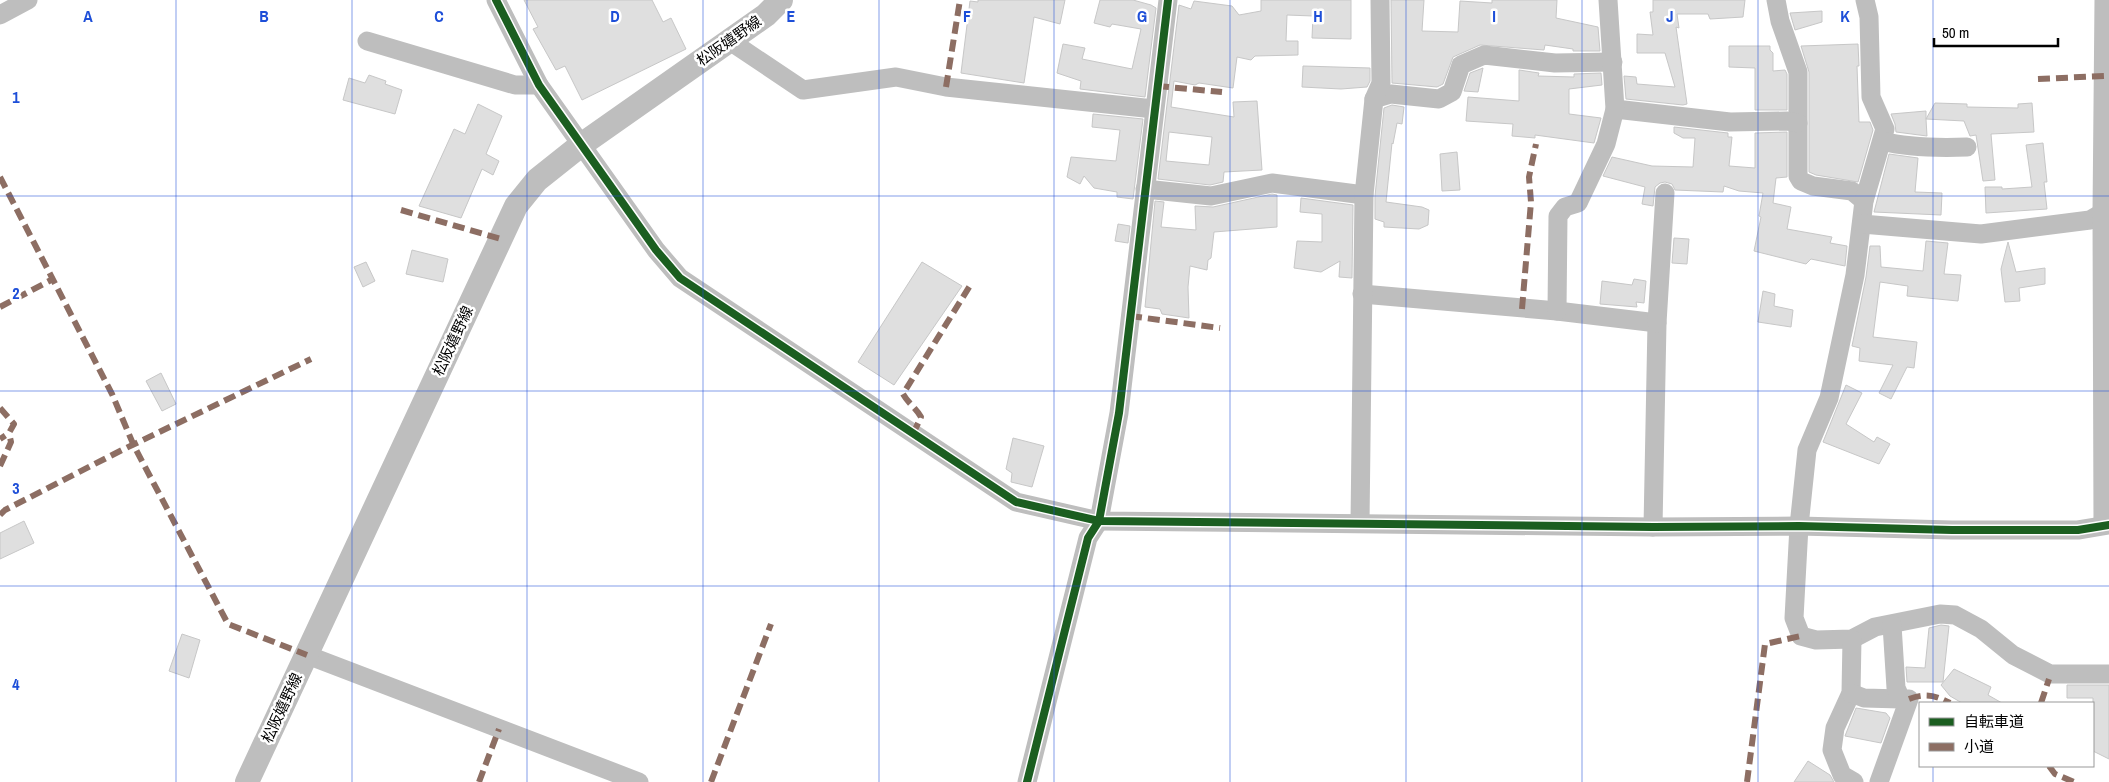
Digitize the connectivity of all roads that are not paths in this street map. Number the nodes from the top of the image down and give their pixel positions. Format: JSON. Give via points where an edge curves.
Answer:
{"nodes":[{"id":1,"x":28,"y":0,"type":"edge"},
{"id":2,"x":496,"y":0,"type":"edge"},
{"id":3,"x":781,"y":0,"type":"edge"},
{"id":4,"x":1168,"y":0,"type":"edge"},
{"id":5,"x":1380,"y":0,"type":"edge"},
{"id":6,"x":1608,"y":0,"type":"edge"},
{"id":7,"x":1776,"y":0,"type":"edge"},
{"id":8,"x":1865,"y":0,"type":"edge"},
{"id":9,"x":2104,"y":0,"type":"edge"},
{"id":10,"x":0,"y":15,"type":"edge"},
{"id":11,"x":366,"y":41,"type":"dead end"},
{"id":12,"x":730,"y":41,"type":"junction"},
{"id":13,"x":1613,"y":62,"type":"junction"},
{"id":14,"x":539,"y":85,"type":"junction"},
{"id":15,"x":1374,"y":99,"type":"junction"},
{"id":16,"x":1154,"y":109,"type":"junction"},
{"id":17,"x":1615,"y":109,"type":"junction"},
{"id":18,"x":2106,"y":119,"type":"edge"},
{"id":19,"x":1798,"y":123,"type":"junction"},
{"id":20,"x":1882,"y":141,"type":"junction"},
{"id":21,"x":581,"y":145,"type":"junction"},
{"id":22,"x":1967,"y":147,"type":"dead end"},
{"id":23,"x":1145,"y":189,"type":"junction"},
{"id":24,"x":1666,"y":193,"type":"dead end"},
{"id":25,"x":1364,"y":195,"type":"junction"},
{"id":26,"x":1864,"y":201,"type":"junction"},
{"id":27,"x":2102,"y":213,"type":"junction"},
{"id":28,"x":1862,"y":224,"type":"junction"},
{"id":29,"x":1362,"y":294,"type":"junction"},
{"id":30,"x":1557,"y":311,"type":"junction"},
{"id":31,"x":1656,"y":323,"type":"junction"},
{"id":32,"x":1099,"y":521,"type":"junction"},
{"id":33,"x":1360,"y":523,"type":"junction"},
{"id":34,"x":2106,"y":524,"type":"edge"},
{"id":35,"x":1798,"y":526,"type":"junction"},
{"id":36,"x":1653,"y":527,"type":"junction"},
{"id":37,"x":1892,"y":625,"type":"junction"},
{"id":38,"x":1852,"y":639,"type":"junction"},
{"id":39,"x":307,"y":655,"type":"junction"},
{"id":40,"x":2109,"y":674,"type":"edge"},
{"id":41,"x":1851,"y":693,"type":"junction"},
{"id":42,"x":1901,"y":698,"type":"junction"},
{"id":43,"x":247,"y":782,"type":"edge"},
{"id":44,"x":639,"y":782,"type":"edge"},
{"id":45,"x":1027,"y":782,"type":"edge"},
{"id":46,"x":1854,"y":782,"type":"edge"},
{"id":47,"x":1879,"y":782,"type":"edge"}],
"edges":[{"from":1,"to":10,"type":"street"},
{"from":2,"to":14,"type":"street"},
{"from":3,"to":12,"type":"main road","name":"松阪嬉野線"},
{"from":4,"to":16,"type":"street"},
{"from":5,"to":15,"type":"street","via":[[1381,83]]},
{"from":6,"to":13,"type":"street"},
{"from":7,"to":19,"type":"street","via":[[1798,72]]},
{"from":8,"to":20,"type":"street","via":[[1869,17],[1871,97],[1885,129]]},
{"from":9,"to":18,"type":"street"},
{"from":11,"to":14,"type":"street","via":[[515,85]]},
{"from":12,"to":16,"type":"street","via":[[803,90],[896,77],[946,87]]},
{"from":12,"to":21,"type":"main road","name":"松阪嬉野線"},
{"from":13,"to":15,"type":"street","via":[[1555,63],[1484,55],[1461,64],[1452,92],[1439,99],[1391,94]]},
{"from":13,"to":17,"type":"street"},
{"from":14,"to":21,"type":"street"},
{"from":15,"to":25,"type":"street"},
{"from":16,"to":23,"type":"street"},
{"from":17,"to":19,"type":"street","via":[[1730,122]]},
{"from":17,"to":30,"type":"street","via":[[1606,144],[1578,203],[1565,207],[1558,216]]},
{"from":18,"to":27,"type":"street"},
{"from":19,"to":26,"type":"street","via":[[1798,176],[1801,181],[1813,186],[1852,190]]},
{"from":20,"to":22,"type":"street","via":[[1941,148]]},
{"from":20,"to":26,"type":"street"},
{"from":21,"to":32,"type":"street","via":[[656,250],[680,278],[1016,502]]},
{"from":21,"to":39,"type":"main road","name":"松阪嬉野線","via":[[537,180],[516,206]]},
{"from":23,"to":25,"type":"street","via":[[1211,196],[1272,183]]},
{"from":23,"to":32,"type":"street","via":[[1119,413]]},
{"from":24,"to":31,"type":"street"},
{"from":25,"to":29,"type":"street"},
{"from":26,"to":28,"type":"street"},
{"from":27,"to":28,"type":"street","via":[[2090,220],[1981,234]]},
{"from":27,"to":34,"type":"street"},
{"from":28,"to":35,"type":"street","via":[[1855,276],[1829,398],[1808,450]]},
{"from":29,"to":30,"type":"street"},
{"from":29,"to":33,"type":"street"},
{"from":30,"to":31,"type":"street"},
{"from":31,"to":36,"type":"street"},
{"from":32,"to":33,"type":"street"},
{"from":32,"to":45,"type":"street","via":[[1088,538]]},
{"from":33,"to":36,"type":"street"},
{"from":34,"to":35,"type":"street","via":[[2078,530]]},
{"from":35,"to":36,"type":"street"},
{"from":35,"to":38,"type":"street","via":[[1794,618],[1801,636],[1816,640]]},
{"from":37,"to":38,"type":"street","via":[[1874,627]]},
{"from":37,"to":40,"type":"street","via":[[1940,614],[1955,615],[1981,629],[2013,655],[2050,674]]},
{"from":37,"to":42,"type":"street","via":[[1896,688]]},
{"from":38,"to":41,"type":"street"},
{"from":39,"to":43,"type":"main road","name":"松阪嬉野線"},
{"from":39,"to":44,"type":"street"},
{"from":41,"to":42,"type":"street","via":[[1864,698]]},
{"from":41,"to":46,"type":"street","via":[[1835,728],[1832,750],[1842,775]]},
{"from":42,"to":47,"type":"street","via":[[1909,698]]}]}
